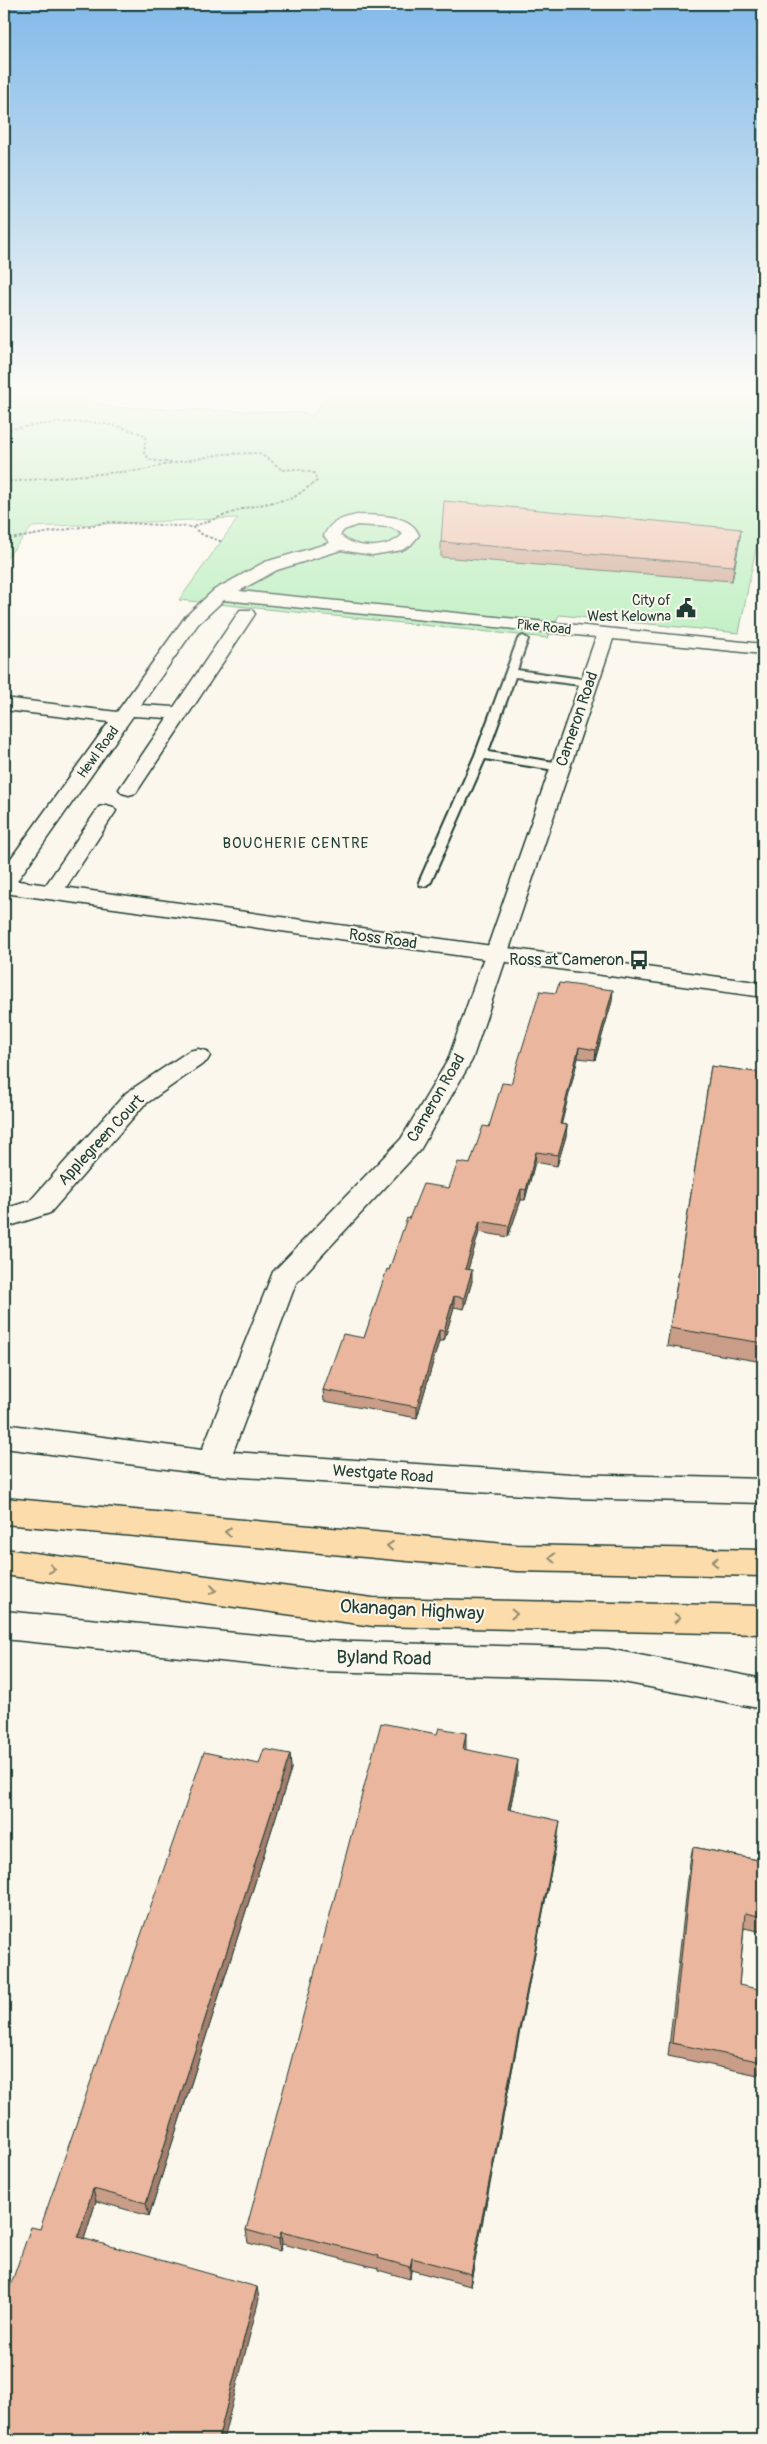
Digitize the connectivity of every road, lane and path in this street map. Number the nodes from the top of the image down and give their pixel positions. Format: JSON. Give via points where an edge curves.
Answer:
{"nodes":[{"id":1,"x":269,"y":503,"type":"edge"},
{"id":2,"x":192,"y":527,"type":"junction"},
{"id":3,"x":4,"y":540,"type":"edge"},
{"id":4,"x":223,"y":542,"type":"dead end"},
{"id":5,"x":341,"y":545,"type":"dead end"},
{"id":6,"x":220,"y":594,"type":"junction"},
{"id":7,"x":246,"y":614,"type":"dead end"},
{"id":8,"x":606,"y":634,"type":"junction"},
{"id":9,"x":523,"y":639,"type":"dead end"},
{"id":10,"x":763,"y":649,"type":"edge"},
{"id":11,"x":511,"y":673,"type":"junction"},
{"id":12,"x":589,"y":683,"type":"junction"},
{"id":13,"x":4,"y":704,"type":"edge"},
{"id":14,"x":181,"y":713,"type":"junction"},
{"id":15,"x":124,"y":714,"type":"junction"},
{"id":16,"x":481,"y":756,"type":"junction"},
{"id":17,"x":561,"y":767,"type":"junction"},
{"id":18,"x":129,"y":788,"type":"dead end"},
{"id":19,"x":106,"y":811,"type":"dead end"},
{"id":20,"x":425,"y":882,"type":"dead end"},
{"id":21,"x":4,"y":885,"type":"edge"},
{"id":22,"x":52,"y":892,"type":"junction"},
{"id":23,"x":498,"y":954,"type":"junction"},
{"id":24,"x":763,"y":990,"type":"edge"},
{"id":25,"x":198,"y":1056,"type":"dead end"},
{"id":26,"x":4,"y":1220,"type":"edge"},
{"id":27,"x":4,"y":1436,"type":"edge"},
{"id":28,"x":213,"y":1463,"type":"junction"},
{"id":29,"x":763,"y":1491,"type":"edge"},
{"id":30,"x":4,"y":1511,"type":"edge"},
{"id":31,"x":4,"y":1562,"type":"edge"},
{"id":32,"x":763,"y":1563,"type":"edge"},
{"id":33,"x":763,"y":1620,"type":"edge"},
{"id":34,"x":4,"y":1625,"type":"edge"},
{"id":35,"x":763,"y":1694,"type":"edge"}],
"edges":[{"from":1,"to":2,"type":"path"},
{"from":2,"to":3,"type":"path","via":[[111,522]]},
{"from":2,"to":4,"type":"path"},
{"from":5,"to":6,"type":"street","name":"Hewl Road","via":[[271,566]]},
{"from":6,"to":8,"type":"street","name":"Pike Road"},
{"from":6,"to":15,"type":"street","name":"Hewl Road","via":[[192,620]]},
{"from":7,"to":14,"type":"street"},
{"from":8,"to":10,"type":"street","name":"Pike Road"},
{"from":8,"to":12,"type":"street","name":"Cameron Road"},
{"from":9,"to":11,"type":"lane"},
{"from":11,"to":12,"type":"lane"},
{"from":11,"to":16,"type":"lane"},
{"from":12,"to":17,"type":"street","name":"Cameron Road"},
{"from":13,"to":15,"type":"street"},
{"from":14,"to":15,"type":"street"},
{"from":14,"to":18,"type":"street"},
{"from":15,"to":21,"type":"street","name":"Hewl Road"},
{"from":16,"to":17,"type":"lane"},
{"from":16,"to":20,"type":"lane"},
{"from":17,"to":23,"type":"street","name":"Cameron Road"},
{"from":19,"to":22,"type":"street"},
{"from":21,"to":22,"type":"street","name":"Ross Road"},
{"from":22,"to":23,"type":"street","name":"Ross Road"},
{"from":23,"to":24,"type":"street","name":"Ross Road"},
{"from":23,"to":28,"type":"street","name":"Cameron Road","via":[[460,1060],[412,1144],[283,1280]]},
{"from":25,"to":26,"type":"street","name":"Applegreen Court","via":[[135,1099],[40,1207]]},
{"from":27,"to":28,"type":"street","name":"Westgate Road"},
{"from":28,"to":29,"type":"street","name":"Westgate Road","via":[[571,1486]]},
{"from":32,"to":30,"type":"highway","one_way":true,"via":[[517,1558]]},
{"from":31,"to":33,"type":"highway","name":"Okanagan Highway","one_way":true,"via":[[373,1612]]},
{"from":34,"to":35,"type":"street","name":"Byland Road","via":[[320,1656],[608,1664]]}]}
